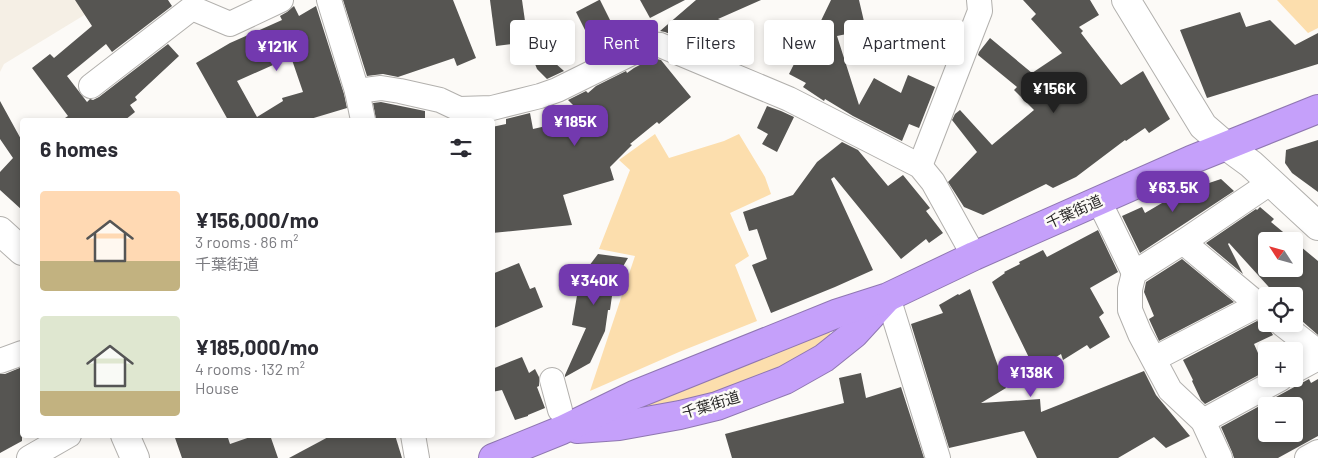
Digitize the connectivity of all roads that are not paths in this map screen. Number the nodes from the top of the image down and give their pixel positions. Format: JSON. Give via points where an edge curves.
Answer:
{"nodes":[{"id":1,"x":281,"y":0,"type":"edge"},
{"id":2,"x":329,"y":0,"type":"edge"},
{"id":3,"x":979,"y":0,"type":"edge"},
{"id":4,"x":1126,"y":0,"type":"edge"},
{"id":5,"x":91,"y":86,"type":"dead end"},
{"id":6,"x":357,"y":90,"type":"junction"},
{"id":7,"x":1318,"y":110,"type":"edge"},
{"id":8,"x":363,"y":118,"type":"edge"},
{"id":9,"x":1225,"y":145,"type":"junction"},
{"id":10,"x":920,"y":166,"type":"junction"},
{"id":11,"x":1270,"y":183,"type":"junction"},
{"id":12,"x":1100,"y":201,"type":"junction"},
{"id":13,"x":1318,"y":226,"type":"edge"},
{"id":14,"x":0,"y":231,"type":"edge"},
{"id":15,"x":1183,"y":242,"type":"junction"},
{"id":16,"x":20,"y":249,"type":"edge"},
{"id":17,"x":974,"y":256,"type":"junction"},
{"id":18,"x":1134,"y":273,"type":"junction"},
{"id":19,"x":888,"y":297,"type":"junction"},
{"id":20,"x":1258,"y":305,"type":"edge"},
{"id":21,"x":1258,"y":310,"type":"edge"},
{"id":22,"x":1292,"y":332,"type":"edge"},
{"id":23,"x":1318,"y":352,"type":"edge"},
{"id":24,"x":20,"y":354,"type":"edge"},
{"id":25,"x":1318,"y":358,"type":"edge"},
{"id":26,"x":1154,"y":359,"type":"junction"},
{"id":27,"x":0,"y":361,"type":"edge"},
{"id":28,"x":1303,"y":366,"type":"edge"},
{"id":29,"x":552,"y":380,"type":"dead end"},
{"id":30,"x":1265,"y":387,"type":"edge"},
{"id":31,"x":561,"y":420,"type":"junction"},
{"id":32,"x":1203,"y":421,"type":"junction"},
{"id":33,"x":64,"y":438,"type":"edge"},
{"id":34,"x":125,"y":438,"type":"edge"},
{"id":35,"x":414,"y":438,"type":"edge"},
{"id":36,"x":1318,"y":452,"type":"edge"},
{"id":37,"x":29,"y":458,"type":"edge"},
{"id":38,"x":134,"y":458,"type":"edge"},
{"id":39,"x":417,"y":458,"type":"edge"},
{"id":40,"x":493,"y":458,"type":"edge"},
{"id":41,"x":938,"y":458,"type":"edge"},
{"id":42,"x":1220,"y":458,"type":"edge"},
{"id":43,"x":1307,"y":458,"type":"edge"}],
"edges":[{"from":1,"to":5,"type":"street","via":[[230,24],[192,8]]},
{"from":2,"to":6,"type":"street"},
{"from":3,"to":10,"type":"street","via":[[980,10]]},
{"from":4,"to":9,"type":"street","via":[[1203,126]]},
{"from":6,"to":8,"type":"street"},
{"from":6,"to":10,"type":"street","via":[[381,88],[400,91],[440,100],[459,109],[492,108],[557,90],[650,44],[660,45],[789,99]]},
{"from":7,"to":9,"type":"highway","name":"千葉街道"},
{"from":9,"to":11,"type":"street"},
{"from":9,"to":12,"type":"highway","name":"千葉街道"},
{"from":10,"to":17,"type":"street"},
{"from":11,"to":13,"type":"street"},
{"from":11,"to":15,"type":"street"},
{"from":12,"to":17,"type":"highway","name":"千葉街道"},
{"from":12,"to":18,"type":"street"},
{"from":14,"to":16,"type":"street"},
{"from":15,"to":18,"type":"street"},
{"from":15,"to":20,"type":"street"},
{"from":17,"to":19,"type":"highway","name":"千葉街道"},
{"from":18,"to":26,"type":"street","via":[[1130,310]]},
{"from":19,"to":31,"type":"highway","name":"千葉街道","via":[[838,313],[634,395]]},
{"from":19,"to":31,"type":"highway","name":"千葉街道","via":[[854,334],[824,358],[785,380],[717,406],[618,426]]},
{"from":19,"to":41,"type":"street"},
{"from":21,"to":26,"type":"street"},
{"from":22,"to":23,"type":"street"},
{"from":24,"to":27,"type":"street"},
{"from":25,"to":28,"type":"street"},
{"from":26,"to":32,"type":"street","via":[[1170,390]]},
{"from":29,"to":31,"type":"street"},
{"from":30,"to":32,"type":"street"},
{"from":31,"to":40,"type":"highway","name":"千葉街道"},
{"from":32,"to":42,"type":"street"},
{"from":33,"to":37,"type":"street"},
{"from":34,"to":38,"type":"street"},
{"from":35,"to":39,"type":"street"},
{"from":36,"to":43,"type":"street"}]}
